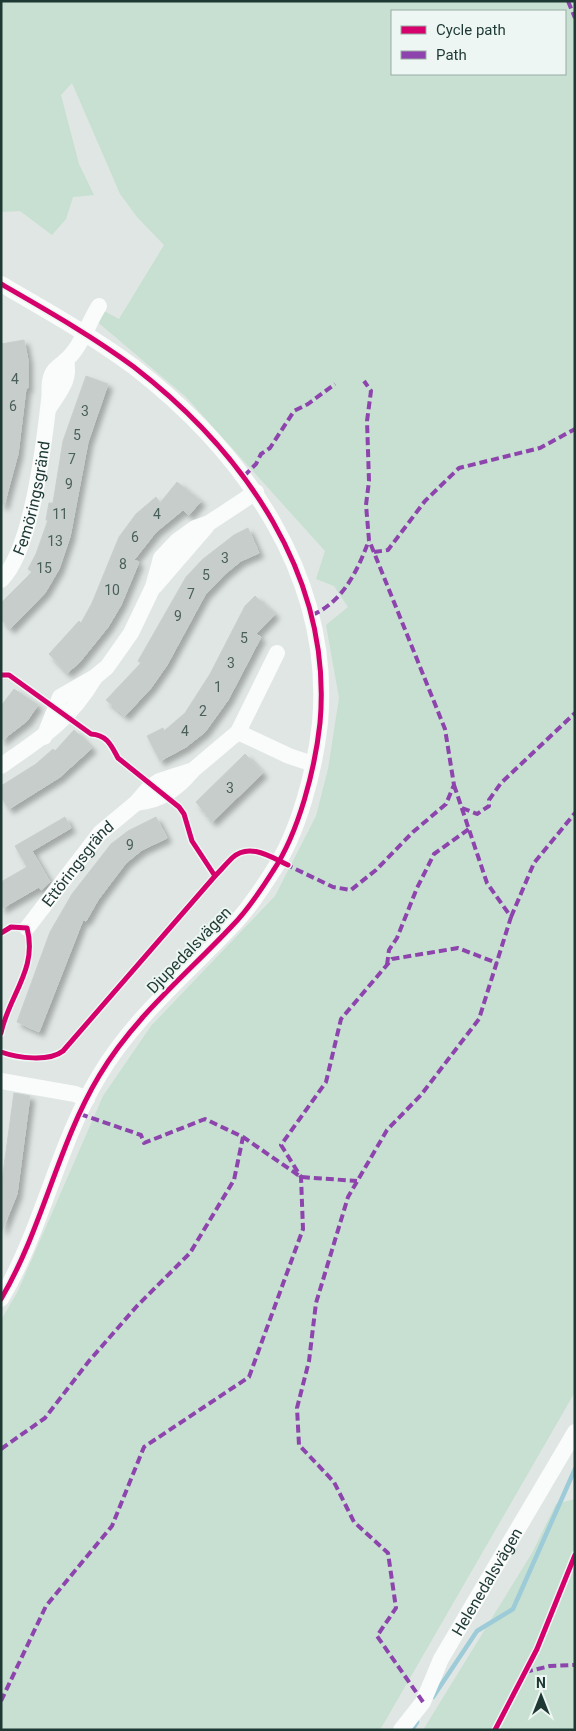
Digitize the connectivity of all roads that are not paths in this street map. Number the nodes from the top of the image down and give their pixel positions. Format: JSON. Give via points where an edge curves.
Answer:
{"nodes":[{"id":1,"x":1,"y":284,"type":"edge"},
{"id":2,"x":99,"y":306,"type":"dead end"},
{"id":3,"x":85,"y":333,"type":"junction"},
{"id":4,"x":256,"y":492,"type":"junction"},
{"id":5,"x":1,"y":580,"type":"edge"},
{"id":6,"x":277,"y":653,"type":"dead end"},
{"id":7,"x":238,"y":732,"type":"junction"},
{"id":8,"x":313,"y":764,"type":"junction"},
{"id":9,"x":1,"y":766,"type":"edge"},
{"id":10,"x":27,"y":928,"type":"dead end"},
{"id":11,"x":1,"y":1081,"type":"edge"},
{"id":12,"x":87,"y":1099,"type":"junction"},
{"id":13,"x":1,"y":1299,"type":"edge"},
{"id":14,"x":575,"y":1432,"type":"edge"},
{"id":15,"x":401,"y":1730,"type":"edge"}],
"edges":[{"from":1,"to":3,"type":"street","name":"Djupedalsvägen"},
{"from":2,"to":3,"type":"street","name":"Femöringsgränd"},
{"from":3,"to":4,"type":"street","name":"Djupedalsvägen","via":[[176,402],[204,429]]},
{"from":3,"to":5,"type":"street","name":"Femöringsgränd","via":[[66,361],[69,371],[63,388],[48,410],[28,525],[18,556],[10,572]]},
{"from":4,"to":8,"type":"street","name":"Djupedalsvägen","via":[[295,563],[312,615],[321,687],[318,742]]},
{"from":4,"to":9,"type":"street","via":[[209,523],[153,588],[130,633],[80,702],[44,736]]},
{"from":6,"to":7,"type":"street"},
{"from":7,"to":8,"type":"street"},
{"from":7,"to":10,"type":"street","name":"Ettöringsgränd","via":[[171,792],[136,803],[100,833]]},
{"from":8,"to":12,"type":"street","name":"Djupedalsvägen","via":[[289,839],[274,869],[234,924],[146,1011],[99,1075]]},
{"from":11,"to":12,"type":"street"},
{"from":12,"to":13,"type":"street","name":"Djupedalsvägen","via":[[44,1206]]},
{"from":14,"to":15,"type":"street","name":"Helenedalsvägen","via":[[441,1660],[423,1702]]}]}
